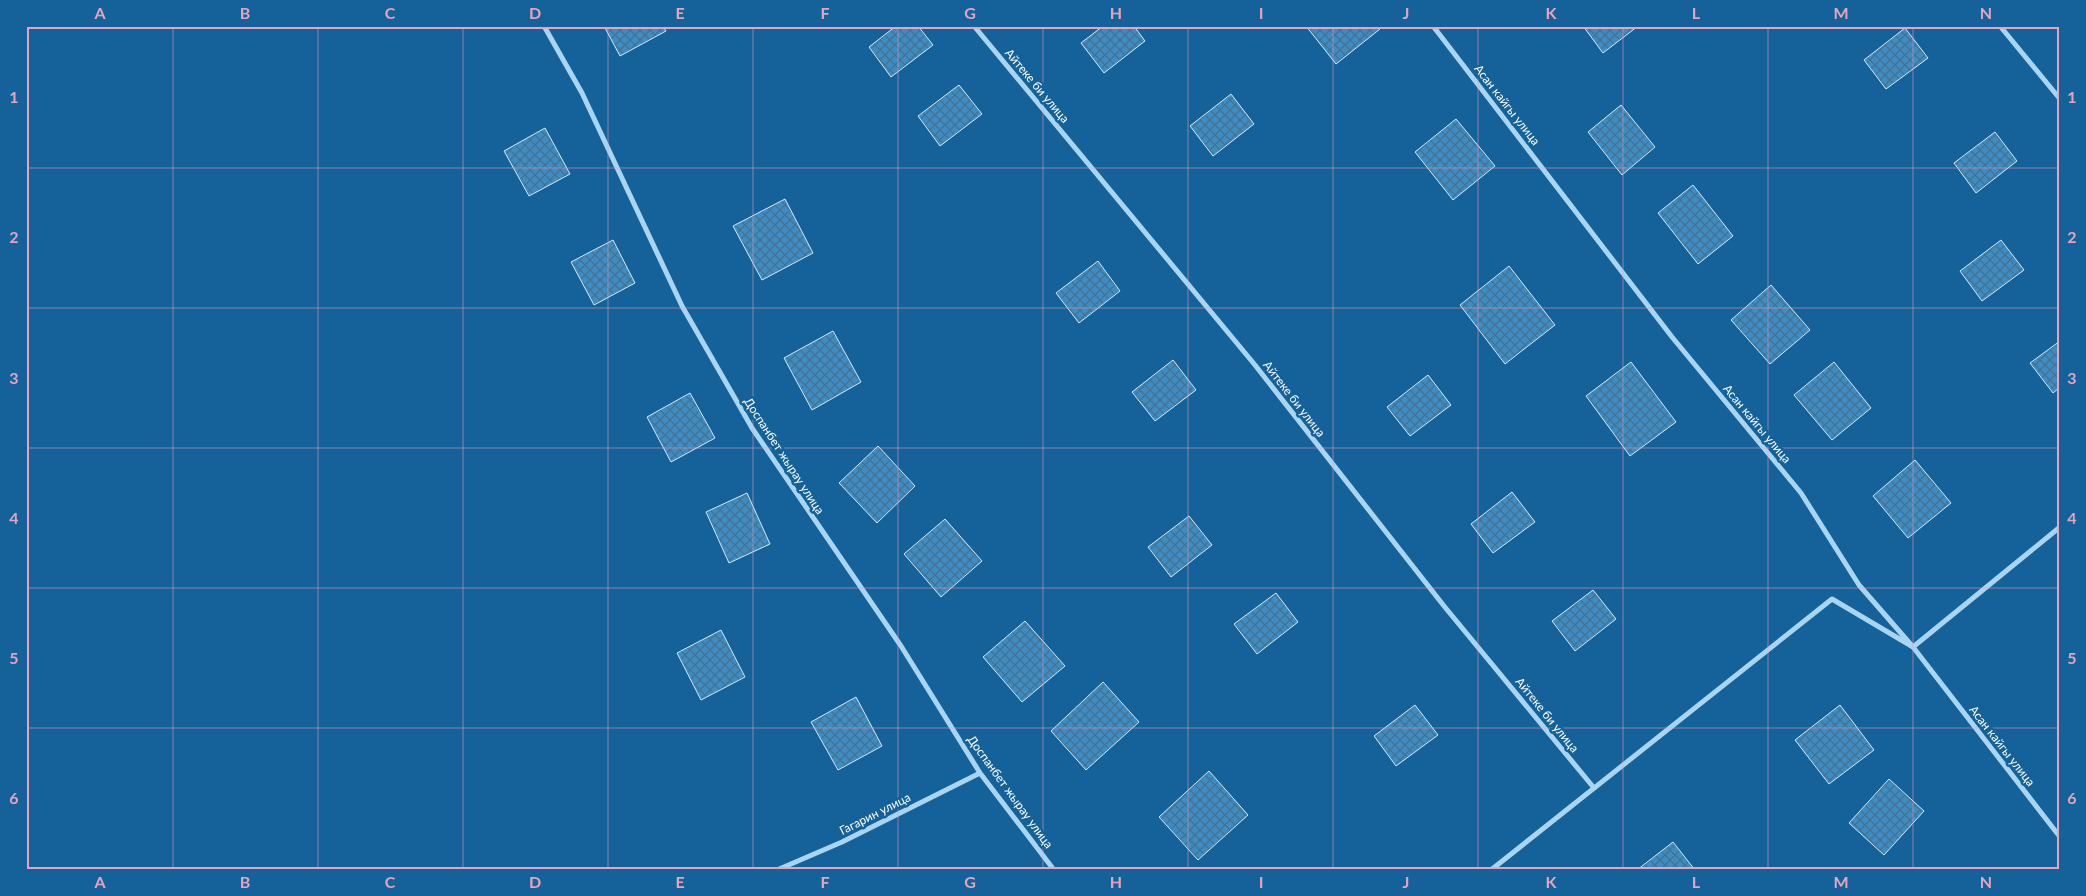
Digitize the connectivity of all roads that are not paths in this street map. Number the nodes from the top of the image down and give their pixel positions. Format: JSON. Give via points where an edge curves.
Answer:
{"nodes":[{"id":1,"x":544,"y":26,"type":"edge"},
{"id":2,"x":974,"y":26,"type":"edge"},
{"id":3,"x":1433,"y":26,"type":"edge"},
{"id":4,"x":2000,"y":26,"type":"edge"},
{"id":5,"x":2060,"y":100,"type":"edge"},
{"id":6,"x":2060,"y":527,"type":"edge"},
{"id":7,"x":1912,"y":647,"type":"junction"},
{"id":8,"x":980,"y":773,"type":"junction"},
{"id":9,"x":1594,"y":788,"type":"junction"},
{"id":10,"x":2060,"y":837,"type":"edge"},
{"id":11,"x":777,"y":870,"type":"edge"},
{"id":12,"x":1054,"y":870,"type":"edge"},
{"id":13,"x":1491,"y":870,"type":"edge"}],
"edges":[{"from":1,"to":8,"type":"street","name":"Доспанбет жырау улица","via":[[582,93],[682,306],[752,428],[901,646]]},
{"from":2,"to":9,"type":"street","name":"Айтеке би улица","via":[[1255,365],[1444,606]]},
{"from":3,"to":7,"type":"street","name":"Асан кайгы улица","via":[[1672,337],[1801,493],[1859,585]]},
{"from":4,"to":5,"type":"street"},
{"from":6,"to":7,"type":"street"},
{"from":7,"to":9,"type":"street","via":[[1832,599]]},
{"from":7,"to":10,"type":"street","name":"Асан кайгы улица"},
{"from":8,"to":11,"type":"street","name":"Гагарин улица","via":[[842,842]]},
{"from":8,"to":12,"type":"street","name":"Доспанбет жырау улица"},
{"from":9,"to":13,"type":"street"}]}
